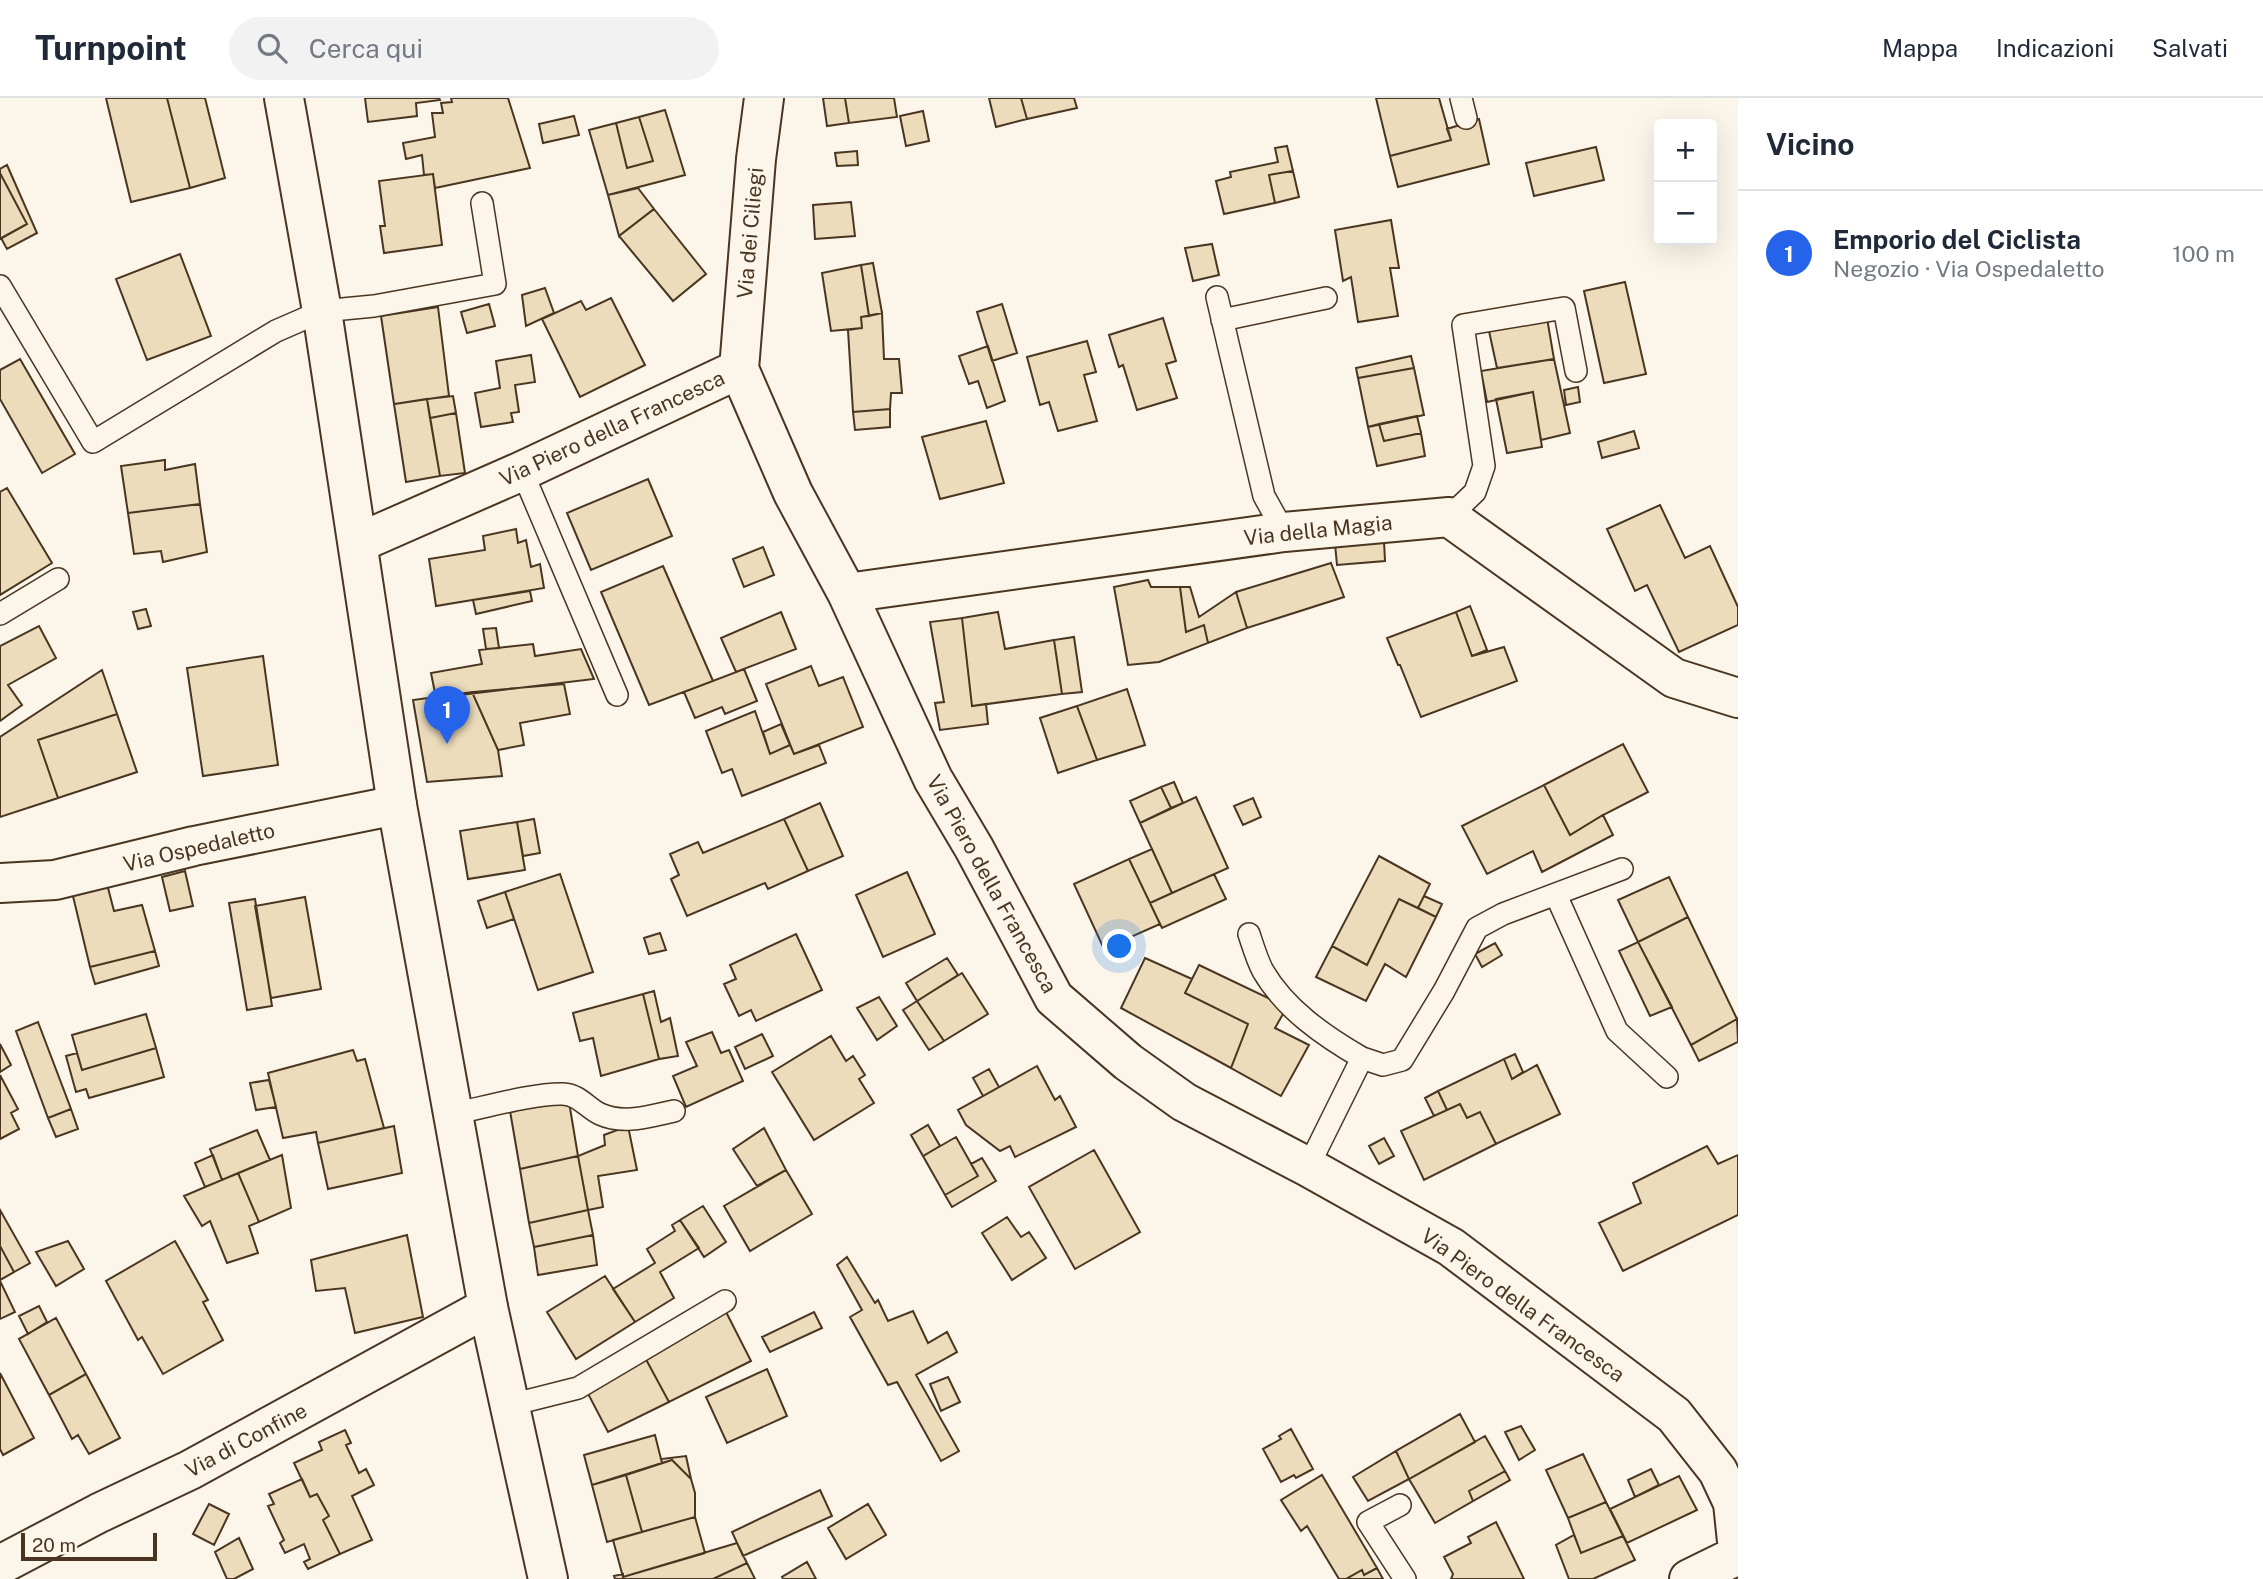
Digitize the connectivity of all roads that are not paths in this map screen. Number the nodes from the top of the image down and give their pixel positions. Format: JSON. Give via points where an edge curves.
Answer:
{"nodes":[{"id":1,"x":284,"y":98,"type":"edge"},
{"id":2,"x":764,"y":98,"type":"edge"},
{"id":3,"x":482,"y":203,"type":"dead end"},
{"id":4,"x":0,"y":286,"type":"edge"},
{"id":5,"x":1217,"y":297,"type":"dead end"},
{"id":6,"x":1326,"y":298,"type":"dead end"},
{"id":7,"x":322,"y":311,"type":"junction"},
{"id":8,"x":1223,"y":320,"type":"junction"},
{"id":9,"x":739,"y":369,"type":"junction"},
{"id":10,"x":1576,"y":371,"type":"dead end"},
{"id":11,"x":522,"y":471,"type":"junction"},
{"id":12,"x":1449,"y":517,"type":"junction"},
{"id":13,"x":1284,"y":532,"type":"junction"},
{"id":14,"x":358,"y":543,"type":"junction"},
{"id":15,"x":58,"y":579,"type":"dead end"},
{"id":16,"x":848,"y":593,"type":"junction"},
{"id":17,"x":0,"y":614,"type":"edge"},
{"id":18,"x":617,"y":695,"type":"dead end"},
{"id":19,"x":1738,"y":698,"type":"edge"},
{"id":20,"x":397,"y":805,"type":"junction"},
{"id":21,"x":1622,"y":869,"type":"dead end"},
{"id":22,"x":0,"y":883,"type":"edge"},
{"id":23,"x":1556,"y":895,"type":"junction"},
{"id":24,"x":1249,"y":934,"type":"dead end"},
{"id":25,"x":1362,"y":1058,"type":"junction"},
{"id":26,"x":1667,"y":1077,"type":"dead end"},
{"id":27,"x":674,"y":1111,"type":"dead end"},
{"id":28,"x":452,"y":1114,"type":"junction"},
{"id":29,"x":1308,"y":1167,"type":"junction"},
{"id":30,"x":725,"y":1301,"type":"dead end"},
{"id":31,"x":488,"y":1307,"type":"junction"},
{"id":32,"x":510,"y":1405,"type":"junction"},
{"id":33,"x":1401,"y":1505,"type":"dead end"},
{"id":34,"x":1738,"y":1553,"type":"edge"},
{"id":35,"x":0,"y":1565,"type":"edge"},
{"id":36,"x":548,"y":1579,"type":"edge"},
{"id":37,"x":1405,"y":1579,"type":"edge"},
{"id":38,"x":1689,"y":1579,"type":"edge"}],
"edges":[{"from":1,"to":7,"type":"street"},
{"from":2,"to":9,"type":"street","name":"Via dei Ciliegi"},
{"from":3,"to":7,"type":"lane","via":[[495,284]]},
{"from":4,"to":7,"type":"lane","via":[[93,443],[276,331]]},
{"from":5,"to":8,"type":"lane"},
{"from":6,"to":8,"type":"lane"},
{"from":7,"to":14,"type":"street"},
{"from":8,"to":13,"type":"lane","via":[[1264,496]]},
{"from":9,"to":11,"type":"street","name":"Via Piero della Francesca"},
{"from":9,"to":16,"type":"street","name":"Via Piero della Francesca","via":[[793,493]]},
{"from":10,"to":12,"type":"lane","via":[[1564,308],[1463,326],[1484,466],[1475,492]]},
{"from":11,"to":14,"type":"street","name":"Via Piero della Francesca"},
{"from":11,"to":18,"type":"lane"},
{"from":12,"to":13,"type":"street","name":"Via della Magia"},
{"from":12,"to":19,"type":"street","via":[[1675,678]]},
{"from":13,"to":16,"type":"street","name":"Via della Magia"},
{"from":14,"to":20,"type":"street"},
{"from":15,"to":17,"type":"lane"},
{"from":16,"to":29,"type":"street","name":"Via Piero della Francesca","via":[[933,779],[1054,998],[1128,1062],[1184,1102]]},
{"from":20,"to":22,"type":"street","name":"Via Ospedaletto","via":[[55,880]]},
{"from":20,"to":28,"type":"street"},
{"from":21,"to":23,"type":"lane"},
{"from":23,"to":25,"type":"lane","via":[[1477,928],[1402,1060],[1383,1066]]},
{"from":23,"to":26,"type":"lane","via":[[1617,1031]]},
{"from":24,"to":25,"type":"lane","via":[[1261,968],[1277,992],[1308,1021]]},
{"from":25,"to":29,"type":"lane"},
{"from":27,"to":28,"type":"lane","via":[[632,1121],[601,1115],[565,1094]]},
{"from":28,"to":31,"type":"street"},
{"from":29,"to":34,"type":"street","name":"Via Piero della Francesca","via":[[1451,1247],[1675,1415],[1718,1471],[1733,1503]]},
{"from":30,"to":32,"type":"lane","via":[[578,1388]]},
{"from":31,"to":32,"type":"street"},
{"from":31,"to":35,"type":"street","name":"Via di Confine","via":[[190,1470]]},
{"from":32,"to":36,"type":"street"},
{"from":33,"to":37,"type":"lane","via":[[1368,1522]]},
{"from":34,"to":38,"type":"street"}]}
